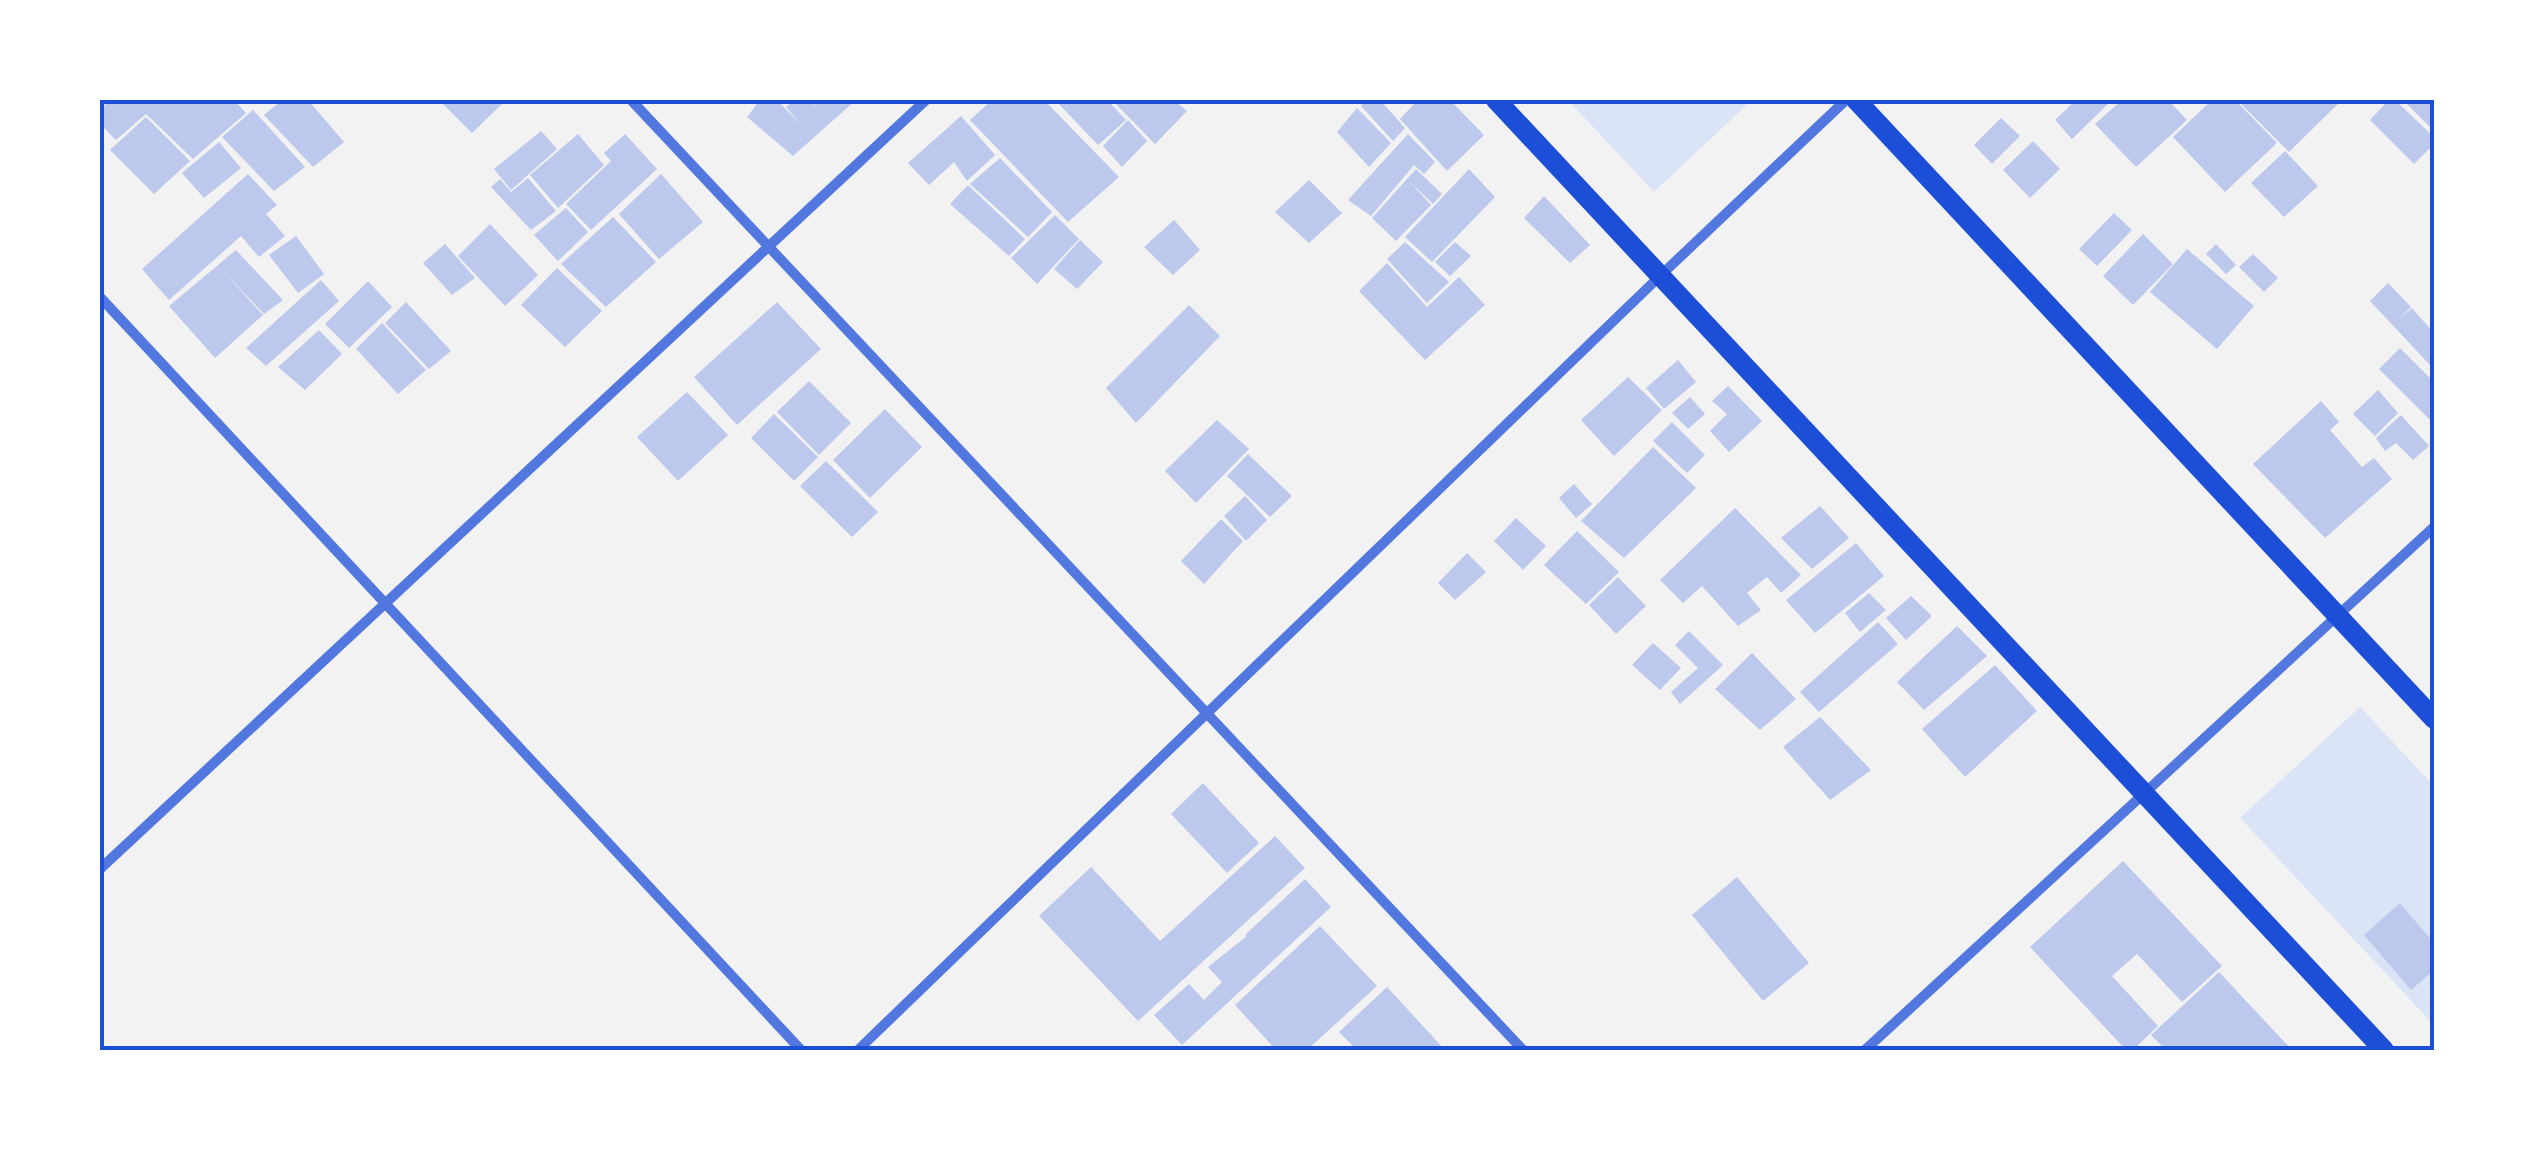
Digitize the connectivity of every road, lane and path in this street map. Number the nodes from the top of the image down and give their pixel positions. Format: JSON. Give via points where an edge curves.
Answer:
{"nodes":[{"id":1,"x":631,"y":100,"type":"edge"},
{"id":2,"x":926,"y":100,"type":"edge"},
{"id":3,"x":1496,"y":100,"type":"edge"},
{"id":4,"x":1846,"y":100,"type":"edge"},
{"id":5,"x":1856,"y":100,"type":"edge"},
{"id":6,"x":769,"y":247,"type":"junction"},
{"id":7,"x":1660,"y":276,"type":"junction"},
{"id":8,"x":100,"y":298,"type":"edge"},
{"id":9,"x":2434,"y":527,"type":"edge"},
{"id":10,"x":385,"y":604,"type":"junction"},
{"id":11,"x":2338,"y":616,"type":"junction"},
{"id":12,"x":1207,"y":713,"type":"junction"},
{"id":13,"x":2434,"y":719,"type":"edge"},
{"id":14,"x":2144,"y":793,"type":"junction"},
{"id":15,"x":100,"y":869,"type":"edge"},
{"id":16,"x":801,"y":1050,"type":"edge"},
{"id":17,"x":858,"y":1050,"type":"edge"},
{"id":18,"x":1524,"y":1050,"type":"edge"},
{"id":19,"x":1864,"y":1050,"type":"edge"},
{"id":20,"x":2384,"y":1050,"type":"edge"}],
"edges":[{"from":1,"to":6,"type":"street"},
{"from":2,"to":6,"type":"street"},
{"from":3,"to":7,"type":"main road"},
{"from":4,"to":7,"type":"street"},
{"from":5,"to":11,"type":"main road"},
{"from":6,"to":10,"type":"street"},
{"from":6,"to":12,"type":"street"},
{"from":7,"to":12,"type":"street"},
{"from":7,"to":14,"type":"main road"},
{"from":8,"to":10,"type":"street"},
{"from":9,"to":11,"type":"street"},
{"from":10,"to":15,"type":"street"},
{"from":10,"to":16,"type":"street"},
{"from":11,"to":13,"type":"main road"},
{"from":11,"to":14,"type":"street"},
{"from":12,"to":17,"type":"street"},
{"from":12,"to":18,"type":"street"},
{"from":14,"to":19,"type":"street"},
{"from":14,"to":20,"type":"main road"}]}
